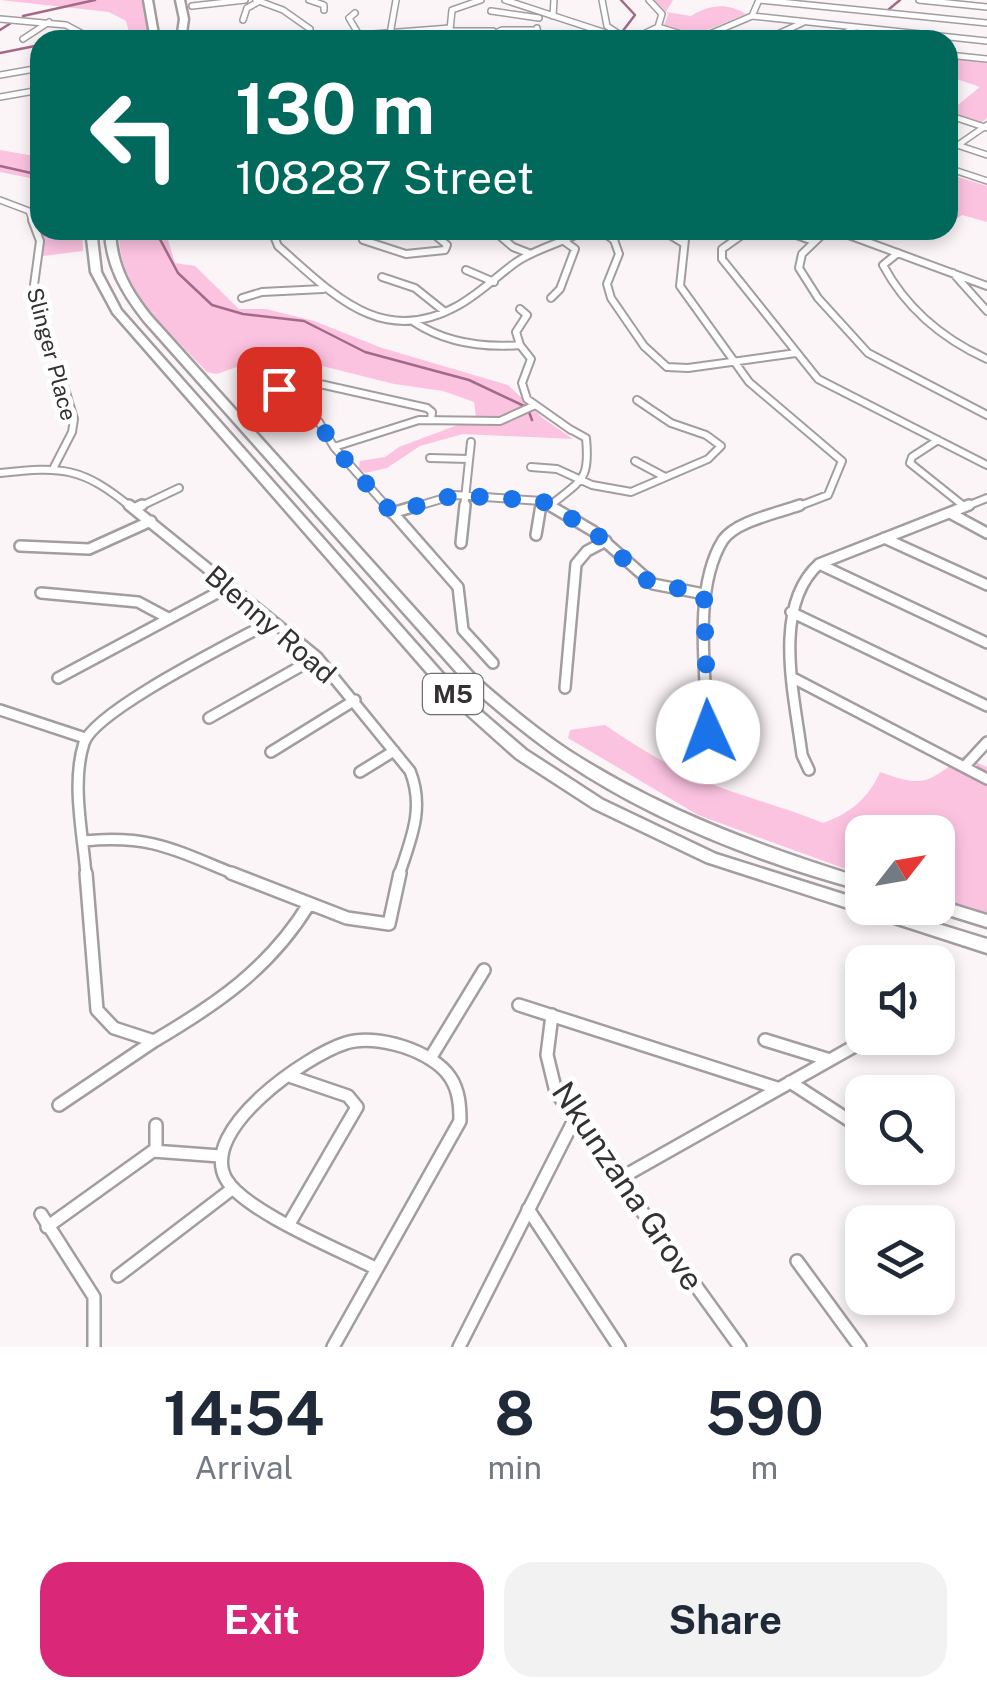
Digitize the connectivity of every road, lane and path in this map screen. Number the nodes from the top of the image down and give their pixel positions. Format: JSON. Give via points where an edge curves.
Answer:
{"nodes":[{"id":1,"x":148,"y":0,"type":"edge"},
{"id":2,"x":180,"y":0,"type":"edge"},
{"id":3,"x":245,"y":0,"type":"edge"},
{"id":4,"x":309,"y":0,"type":"edge"},
{"id":5,"x":396,"y":0,"type":"edge"},
{"id":6,"x":481,"y":0,"type":"edge"},
{"id":7,"x":505,"y":0,"type":"edge"},
{"id":8,"x":554,"y":0,"type":"edge"},
{"id":9,"x":602,"y":0,"type":"edge"},
{"id":10,"x":649,"y":0,"type":"edge"},
{"id":11,"x":760,"y":0,"type":"edge"},
{"id":12,"x":919,"y":0,"type":"edge"},
{"id":13,"x":257,"y":1,"type":"edge"},
{"id":14,"x":460,"y":2,"type":"edge"},
{"id":15,"x":192,"y":6,"type":"dead end"},
{"id":16,"x":987,"y":7,"type":"edge"},
{"id":17,"x":6,"y":10,"type":"dead end"},
{"id":18,"x":324,"y":10,"type":"dead end"},
{"id":19,"x":491,"y":11,"type":"dead end"},
{"id":20,"x":355,"y":13,"type":"dead end"},
{"id":21,"x":546,"y":16,"type":"junction"},
{"id":22,"x":752,"y":16,"type":"junction"},
{"id":23,"x":0,"y":19,"type":"edge"},
{"id":24,"x":243,"y":20,"type":"dead end"},
{"id":25,"x":49,"y":22,"type":"junction"},
{"id":26,"x":804,"y":22,"type":"junction"},
{"id":27,"x":987,"y":24,"type":"edge"},
{"id":28,"x":658,"y":27,"type":"junction"},
{"id":29,"x":856,"y":27,"type":"junction"},
{"id":30,"x":606,"y":28,"type":"joint"},
{"id":31,"x":310,"y":29,"type":"dead end"},
{"id":32,"x":36,"y":30,"type":"edge"},
{"id":33,"x":80,"y":30,"type":"edge"},
{"id":34,"x":153,"y":30,"type":"edge"},
{"id":35,"x":182,"y":30,"type":"edge"},
{"id":36,"x":356,"y":30,"type":"edge"},
{"id":37,"x":392,"y":30,"type":"edge"},
{"id":38,"x":414,"y":30,"type":"edge"},
{"id":39,"x":450,"y":30,"type":"joint"},
{"id":40,"x":538,"y":30,"type":"edge"},
{"id":41,"x":596,"y":30,"type":"joint"},
{"id":42,"x":652,"y":30,"type":"edge"},
{"id":43,"x":667,"y":30,"type":"edge"},
{"id":44,"x":721,"y":30,"type":"edge"},
{"id":45,"x":787,"y":30,"type":"edge"},
{"id":46,"x":850,"y":30,"type":"edge"},
{"id":47,"x":884,"y":30,"type":"edge"},
{"id":48,"x":30,"y":34,"type":"edge"},
{"id":49,"x":24,"y":38,"type":"dead end"},
{"id":50,"x":958,"y":38,"type":"edge"},
{"id":51,"x":987,"y":41,"type":"edge"},
{"id":52,"x":958,"y":56,"type":"edge"},
{"id":53,"x":987,"y":59,"type":"edge"},
{"id":54,"x":30,"y":70,"type":"edge"},
{"id":55,"x":0,"y":75,"type":"edge"},
{"id":56,"x":30,"y":92,"type":"edge"},
{"id":57,"x":0,"y":97,"type":"edge"},
{"id":58,"x":958,"y":119,"type":"edge"},
{"id":59,"x":986,"y":126,"type":"edge"},
{"id":60,"x":958,"y":146,"type":"joint"},
{"id":61,"x":987,"y":154,"type":"edge"},
{"id":62,"x":958,"y":171,"type":"edge"},
{"id":63,"x":987,"y":181,"type":"edge"},
{"id":64,"x":0,"y":200,"type":"edge"},
{"id":65,"x":30,"y":216,"type":"edge"},
{"id":66,"x":40,"y":240,"type":"edge"},
{"id":67,"x":92,"y":240,"type":"edge"},
{"id":68,"x":111,"y":240,"type":"edge"},
{"id":69,"x":276,"y":240,"type":"edge"},
{"id":70,"x":364,"y":240,"type":"edge"},
{"id":71,"x":440,"y":240,"type":"edge"},
{"id":72,"x":504,"y":240,"type":"edge"},
{"id":73,"x":614,"y":240,"type":"edge"},
{"id":74,"x":678,"y":240,"type":"edge"},
{"id":75,"x":684,"y":240,"type":"edge"},
{"id":76,"x":734,"y":240,"type":"edge"},
{"id":77,"x":864,"y":240,"type":"edge"},
{"id":78,"x":564,"y":241,"type":"joint"},
{"id":79,"x":813,"y":241,"type":"edge"},
{"id":80,"x":683,"y":243,"type":"junction"},
{"id":81,"x":898,"y":252,"type":"junction"},
{"id":82,"x":531,"y":254,"type":"junction"},
{"id":83,"x":466,"y":270,"type":"dead end"},
{"id":84,"x":953,"y":273,"type":"junction"},
{"id":85,"x":382,"y":278,"type":"dead end"},
{"id":86,"x":494,"y":282,"type":"junction"},
{"id":87,"x":987,"y":286,"type":"edge"},
{"id":88,"x":323,"y":289,"type":"junction"},
{"id":89,"x":242,"y":298,"type":"dead end"},
{"id":90,"x":550,"y":298,"type":"dead end"},
{"id":91,"x":520,"y":308,"type":"dead end"},
{"id":92,"x":987,"y":310,"type":"edge"},
{"id":93,"x":445,"y":312,"type":"junction"},
{"id":94,"x":414,"y":322,"type":"junction"},
{"id":95,"x":520,"y":345,"type":"junction"},
{"id":96,"x":796,"y":353,"type":"junction"},
{"id":97,"x":987,"y":359,"type":"edge"},
{"id":98,"x":732,"y":361,"type":"junction"},
{"id":99,"x":264,"y":368,"type":"dead end"},
{"id":100,"x":279,"y":389,"type":"junction"},
{"id":101,"x":637,"y":400,"type":"dead end"},
{"id":102,"x":533,"y":406,"type":"junction"},
{"id":103,"x":987,"y":415,"type":"edge"},
{"id":104,"x":431,"y":419,"type":"junction"},
{"id":105,"x":561,"y":424,"type":"junction"},
{"id":106,"x":571,"y":430,"type":"dead end"},
{"id":107,"x":938,"y":440,"type":"junction"},
{"id":108,"x":471,"y":442,"type":"dead end"},
{"id":109,"x":718,"y":442,"type":"joint"},
{"id":110,"x":334,"y":447,"type":"junction"},
{"id":111,"x":430,"y":458,"type":"dead end"},
{"id":112,"x":469,"y":459,"type":"junction"},
{"id":113,"x":635,"y":461,"type":"dead end"},
{"id":114,"x":987,"y":465,"type":"edge"},
{"id":115,"x":530,"y":466,"type":"dead end"},
{"id":116,"x":54,"y":468,"type":"junction"},
{"id":117,"x":0,"y":474,"type":"edge"},
{"id":118,"x":665,"y":478,"type":"junction"},
{"id":119,"x":583,"y":479,"type":"junction"},
{"id":120,"x":179,"y":488,"type":"dead end"},
{"id":121,"x":466,"y":494,"type":"junction"},
{"id":122,"x":987,"y":498,"type":"edge"},
{"id":123,"x":547,"y":502,"type":"junction"},
{"id":124,"x":965,"y":506,"type":"junction"},
{"id":125,"x":136,"y":508,"type":"junction"},
{"id":126,"x":392,"y":513,"type":"junction"},
{"id":127,"x":950,"y":513,"type":"junction"},
{"id":128,"x":151,"y":521,"type":"junction"},
{"id":129,"x":987,"y":533,"type":"edge"},
{"id":130,"x":536,"y":535,"type":"dead end"},
{"id":131,"x":884,"y":538,"type":"junction"},
{"id":132,"x":606,"y":541,"type":"junction"},
{"id":133,"x":462,"y":542,"type":"dead end"},
{"id":134,"x":20,"y":546,"type":"dead end"},
{"id":135,"x":819,"y":564,"type":"junction"},
{"id":136,"x":987,"y":585,"type":"edge"},
{"id":137,"x":230,"y":586,"type":"junction"},
{"id":138,"x":40,"y":593,"type":"dead end"},
{"id":139,"x":704,"y":594,"type":"junction"},
{"id":140,"x":792,"y":612,"type":"junction"},
{"id":141,"x":168,"y":618,"type":"junction"},
{"id":142,"x":272,"y":620,"type":"junction"},
{"id":143,"x":987,"y":643,"type":"edge"},
{"id":144,"x":317,"y":658,"type":"junction"},
{"id":145,"x":493,"y":663,"type":"dead end"},
{"id":146,"x":58,"y":678,"type":"dead end"},
{"id":147,"x":795,"y":679,"type":"junction"},
{"id":148,"x":565,"y":688,"type":"dead end"},
{"id":149,"x":355,"y":700,"type":"junction"},
{"id":150,"x":987,"y":706,"type":"edge"},
{"id":151,"x":0,"y":710,"type":"edge"},
{"id":152,"x":209,"y":718,"type":"dead end"},
{"id":153,"x":708,"y":732,"type":"dead end"},
{"id":154,"x":85,"y":738,"type":"junction"},
{"id":155,"x":987,"y":742,"type":"edge"},
{"id":156,"x":394,"y":751,"type":"junction"},
{"id":157,"x":271,"y":752,"type":"dead end"},
{"id":158,"x":965,"y":766,"type":"junction"},
{"id":159,"x":809,"y":770,"type":"dead end"},
{"id":160,"x":360,"y":772,"type":"dead end"},
{"id":161,"x":987,"y":779,"type":"edge"},
{"id":162,"x":84,"y":841,"type":"junction"},
{"id":163,"x":845,"y":879,"type":"edge"},
{"id":164,"x":309,"y":904,"type":"junction"},
{"id":165,"x":955,"y":912,"type":"edge"},
{"id":166,"x":987,"y":922,"type":"edge"},
{"id":167,"x":987,"y":946,"type":"edge"},
{"id":168,"x":484,"y":970,"type":"dead end"},
{"id":169,"x":519,"y":1005,"type":"dead end"},
{"id":170,"x":552,"y":1015,"type":"junction"},
{"id":171,"x":765,"y":1040,"type":"dead end"},
{"id":172,"x":154,"y":1041,"type":"junction"},
{"id":173,"x":845,"y":1052,"type":"edge"},
{"id":174,"x":431,"y":1058,"type":"junction"},
{"id":175,"x":830,"y":1060,"type":"junction"},
{"id":176,"x":292,"y":1077,"type":"junction"},
{"id":177,"x":784,"y":1085,"type":"junction"},
{"id":178,"x":59,"y":1105,"type":"dead end"},
{"id":179,"x":575,"y":1118,"type":"junction"},
{"id":180,"x":845,"y":1119,"type":"edge"},
{"id":181,"x":156,"y":1125,"type":"dead end"},
{"id":182,"x":156,"y":1150,"type":"junction"},
{"id":183,"x":220,"y":1156,"type":"junction"},
{"id":184,"x":619,"y":1178,"type":"junction"},
{"id":185,"x":232,"y":1189,"type":"junction"},
{"id":186,"x":528,"y":1209,"type":"junction"},
{"id":187,"x":288,"y":1224,"type":"junction"},
{"id":188,"x":798,"y":1261,"type":"dead end"},
{"id":189,"x":375,"y":1268,"type":"junction"},
{"id":190,"x":118,"y":1276,"type":"dead end"},
{"id":191,"x":94,"y":1347,"type":"edge"},
{"id":192,"x":333,"y":1347,"type":"edge"},
{"id":193,"x":459,"y":1347,"type":"edge"},
{"id":194,"x":618,"y":1347,"type":"edge"},
{"id":195,"x":740,"y":1347,"type":"edge"},
{"id":196,"x":860,"y":1347,"type":"edge"}],
"edges":[{"from":1,"to":34,"type":"main road"},
{"from":2,"to":35,"type":"main road"},
{"from":3,"to":15,"type":"street"},
{"from":4,"to":18,"type":"street"},
{"from":5,"to":37,"type":"street"},
{"from":6,"to":14,"type":"street"},
{"from":7,"to":21,"type":"street"},
{"from":8,"to":21,"type":"street"},
{"from":9,"to":30,"type":"street"},
{"from":10,"to":28,"type":"street","via":[[662,14]]},
{"from":11,"to":22,"type":"street"},
{"from":11,"to":27,"type":"street"},
{"from":12,"to":16,"type":"street"},
{"from":13,"to":24,"type":"street"},
{"from":13,"to":31,"type":"street"},
{"from":14,"to":39,"type":"street"},
{"from":17,"to":23,"type":"street"},
{"from":19,"to":21,"type":"street"},
{"from":20,"to":36,"type":"street","via":[[349,18]]},
{"from":21,"to":40,"type":"street"},
{"from":21,"to":41,"type":"street"},
{"from":22,"to":26,"type":"street"},
{"from":22,"to":44,"type":"street"},
{"from":23,"to":25,"type":"street"},
{"from":25,"to":32,"type":"street"},
{"from":25,"to":33,"type":"street"},
{"from":26,"to":29,"type":"street"},
{"from":26,"to":45,"type":"street"},
{"from":28,"to":42,"type":"street"},
{"from":28,"to":43,"type":"street"},
{"from":29,"to":46,"type":"street"},
{"from":29,"to":47,"type":"street"},
{"from":30,"to":41,"type":"street"},
{"from":38,"to":39,"type":"street"},
{"from":48,"to":49,"type":"street"},
{"from":50,"to":51,"type":"street"},
{"from":52,"to":53,"type":"street"},
{"from":54,"to":55,"type":"street"},
{"from":56,"to":57,"type":"street"},
{"from":58,"to":59,"type":"street"},
{"from":59,"to":60,"type":"street"},
{"from":60,"to":61,"type":"street"},
{"from":62,"to":63,"type":"street"},
{"from":64,"to":65,"type":"street","name":"Slinger Place"},
{"from":66,"to":116,"type":"street","name":"Slinger Place","via":[[32,277],[74,420]]},
{"from":67,"to":167,"type":"main road","number":"M5","via":[[96,272],[117,311],[438,678],[505,741],[598,804],[711,858]]},
{"from":68,"to":163,"type":"main road","number":"M5","via":[[116,271],[141,311],[504,711],[590,773],[681,820]]},
{"from":69,"to":88,"type":"street"},
{"from":70,"to":71,"type":"street","via":[[406,254],[445,250]]},
{"from":72,"to":82,"type":"street"},
{"from":73,"to":98,"type":"street","via":[[620,259],[607,284],[611,298],[660,363],[680,369]]},
{"from":74,"to":80,"type":"street"},
{"from":75,"to":80,"type":"street"},
{"from":76,"to":96,"type":"street","via":[[720,255]]},
{"from":77,"to":81,"type":"street"},
{"from":78,"to":82,"type":"street"},
{"from":78,"to":90,"type":"street","via":[[575,249]]},
{"from":79,"to":103,"type":"street","via":[[799,268],[856,342],[883,364]]},
{"from":80,"to":98,"type":"street","via":[[679,284]]},
{"from":81,"to":84,"type":"street"},
{"from":81,"to":97,"type":"street","via":[[883,265],[896,284],[947,340]]},
{"from":82,"to":86,"type":"street"},
{"from":83,"to":86,"type":"street"},
{"from":84,"to":87,"type":"street"},
{"from":84,"to":92,"type":"street"},
{"from":85,"to":93,"type":"street","via":[[415,288]]},
{"from":86,"to":93,"type":"street"},
{"from":88,"to":89,"type":"street"},
{"from":88,"to":94,"type":"street","via":[[368,316]]},
{"from":91,"to":95,"type":"street","via":[[527,314],[516,332]]},
{"from":93,"to":94,"type":"street"},
{"from":94,"to":95,"type":"street","via":[[457,340]]},
{"from":95,"to":102,"type":"street","via":[[530,356],[522,384]]},
{"from":96,"to":98,"type":"street"},
{"from":96,"to":107,"type":"street","via":[[824,383]]},
{"from":98,"to":139,"type":"street","via":[[842,464],[828,496],[726,535]]},
{"from":99,"to":100,"type":"street"},
{"from":100,"to":104,"type":"street","via":[[311,382],[426,408]]},
{"from":100,"to":110,"type":"street","via":[[314,418]]},
{"from":101,"to":109,"type":"street"},
{"from":102,"to":104,"type":"street","via":[[500,421]]},
{"from":102,"to":105,"type":"street"},
{"from":104,"to":110,"type":"street"},
{"from":105,"to":106,"type":"street"},
{"from":105,"to":119,"type":"street","via":[[586,438],[590,463]]},
{"from":107,"to":114,"type":"street"},
{"from":107,"to":124,"type":"street","via":[[910,463]]},
{"from":108,"to":112,"type":"street"},
{"from":109,"to":118,"type":"street","via":[[708,459]]},
{"from":110,"to":126,"type":"street"},
{"from":111,"to":112,"type":"street"},
{"from":112,"to":121,"type":"street"},
{"from":113,"to":118,"type":"street"},
{"from":115,"to":119,"type":"street"},
{"from":116,"to":117,"type":"street","name":"Blenny Road"},
{"from":116,"to":125,"type":"street","name":"Blenny Road","via":[[99,480]]},
{"from":118,"to":119,"type":"street","via":[[628,492]]},
{"from":119,"to":123,"type":"street"},
{"from":120,"to":125,"type":"street"},
{"from":121,"to":123,"type":"street"},
{"from":121,"to":126,"type":"street"},
{"from":121,"to":133,"type":"street"},
{"from":122,"to":124,"type":"street"},
{"from":123,"to":130,"type":"street"},
{"from":123,"to":132,"type":"street"},
{"from":124,"to":127,"type":"street"},
{"from":125,"to":128,"type":"street","name":"Blenny Road"},
{"from":126,"to":145,"type":"street","via":[[458,587],[463,630]]},
{"from":127,"to":129,"type":"street"},
{"from":127,"to":131,"type":"street"},
{"from":128,"to":134,"type":"street","via":[[90,548]]},
{"from":128,"to":137,"type":"street","name":"Blenny Road"},
{"from":131,"to":135,"type":"street"},
{"from":131,"to":136,"type":"street"},
{"from":132,"to":139,"type":"street","via":[[653,584]]},
{"from":132,"to":148,"type":"street","via":[[576,564]]},
{"from":135,"to":140,"type":"street","via":[[798,581]]},
{"from":135,"to":143,"type":"street"},
{"from":137,"to":141,"type":"street"},
{"from":137,"to":142,"type":"street","name":"Blenny Road"},
{"from":138,"to":141,"type":"street","via":[[142,602]]},
{"from":139,"to":153,"type":"street"},
{"from":140,"to":147,"type":"street"},
{"from":140,"to":150,"type":"street"},
{"from":141,"to":146,"type":"street"},
{"from":142,"to":144,"type":"street","name":"Blenny Road"},
{"from":142,"to":154,"type":"street","via":[[132,698]]},
{"from":144,"to":149,"type":"street","name":"Blenny Road"},
{"from":144,"to":152,"type":"street"},
{"from":147,"to":158,"type":"street"},
{"from":147,"to":159,"type":"street"},
{"from":149,"to":156,"type":"street","name":"Blenny Road"},
{"from":149,"to":157,"type":"street"},
{"from":151,"to":154,"type":"street"},
{"from":154,"to":162,"type":"street","via":[[78,769]]},
{"from":155,"to":158,"type":"street"},
{"from":156,"to":160,"type":"street"},
{"from":156,"to":164,"type":"street","name":"Blenny Road","via":[[410,771],[419,802],[389,924]]},
{"from":158,"to":161,"type":"street"},
{"from":162,"to":164,"type":"street","via":[[148,840]]},
{"from":162,"to":172,"type":"street","via":[[97,1010],[114,1028]]},
{"from":164,"to":172,"type":"street","via":[[279,954]]},
{"from":165,"to":166,"type":"main road"},
{"from":168,"to":174,"type":"street"},
{"from":169,"to":170,"type":"street"},
{"from":170,"to":177,"type":"street"},
{"from":170,"to":179,"type":"street","name":"Nkunzana Grove","via":[[550,1073]]},
{"from":171,"to":175,"type":"street"},
{"from":172,"to":178,"type":"street"},
{"from":173,"to":175,"type":"street"},
{"from":174,"to":176,"type":"street","via":[[354,1040]]},
{"from":174,"to":189,"type":"street","via":[[456,1087],[460,1121]]},
{"from":175,"to":177,"type":"street"},
{"from":176,"to":183,"type":"street","via":[[234,1120]]},
{"from":176,"to":187,"type":"street","via":[[351,1097],[357,1107]]},
{"from":177,"to":180,"type":"street"},
{"from":177,"to":184,"type":"street"},
{"from":179,"to":184,"type":"street","name":"Nkunzana Grove"},
{"from":179,"to":186,"type":"street"},
{"from":181,"to":182,"type":"street"},
{"from":182,"to":183,"type":"street"},
{"from":182,"to":191,"type":"street","via":[[44,1220],[94,1296]]},
{"from":183,"to":185,"type":"street"},
{"from":184,"to":195,"type":"street","name":"Nkunzana Grove"},
{"from":185,"to":187,"type":"street"},
{"from":185,"to":190,"type":"street"},
{"from":186,"to":193,"type":"street"},
{"from":186,"to":194,"type":"street"},
{"from":187,"to":189,"type":"street"},
{"from":188,"to":196,"type":"street"},
{"from":189,"to":192,"type":"street"}]}
